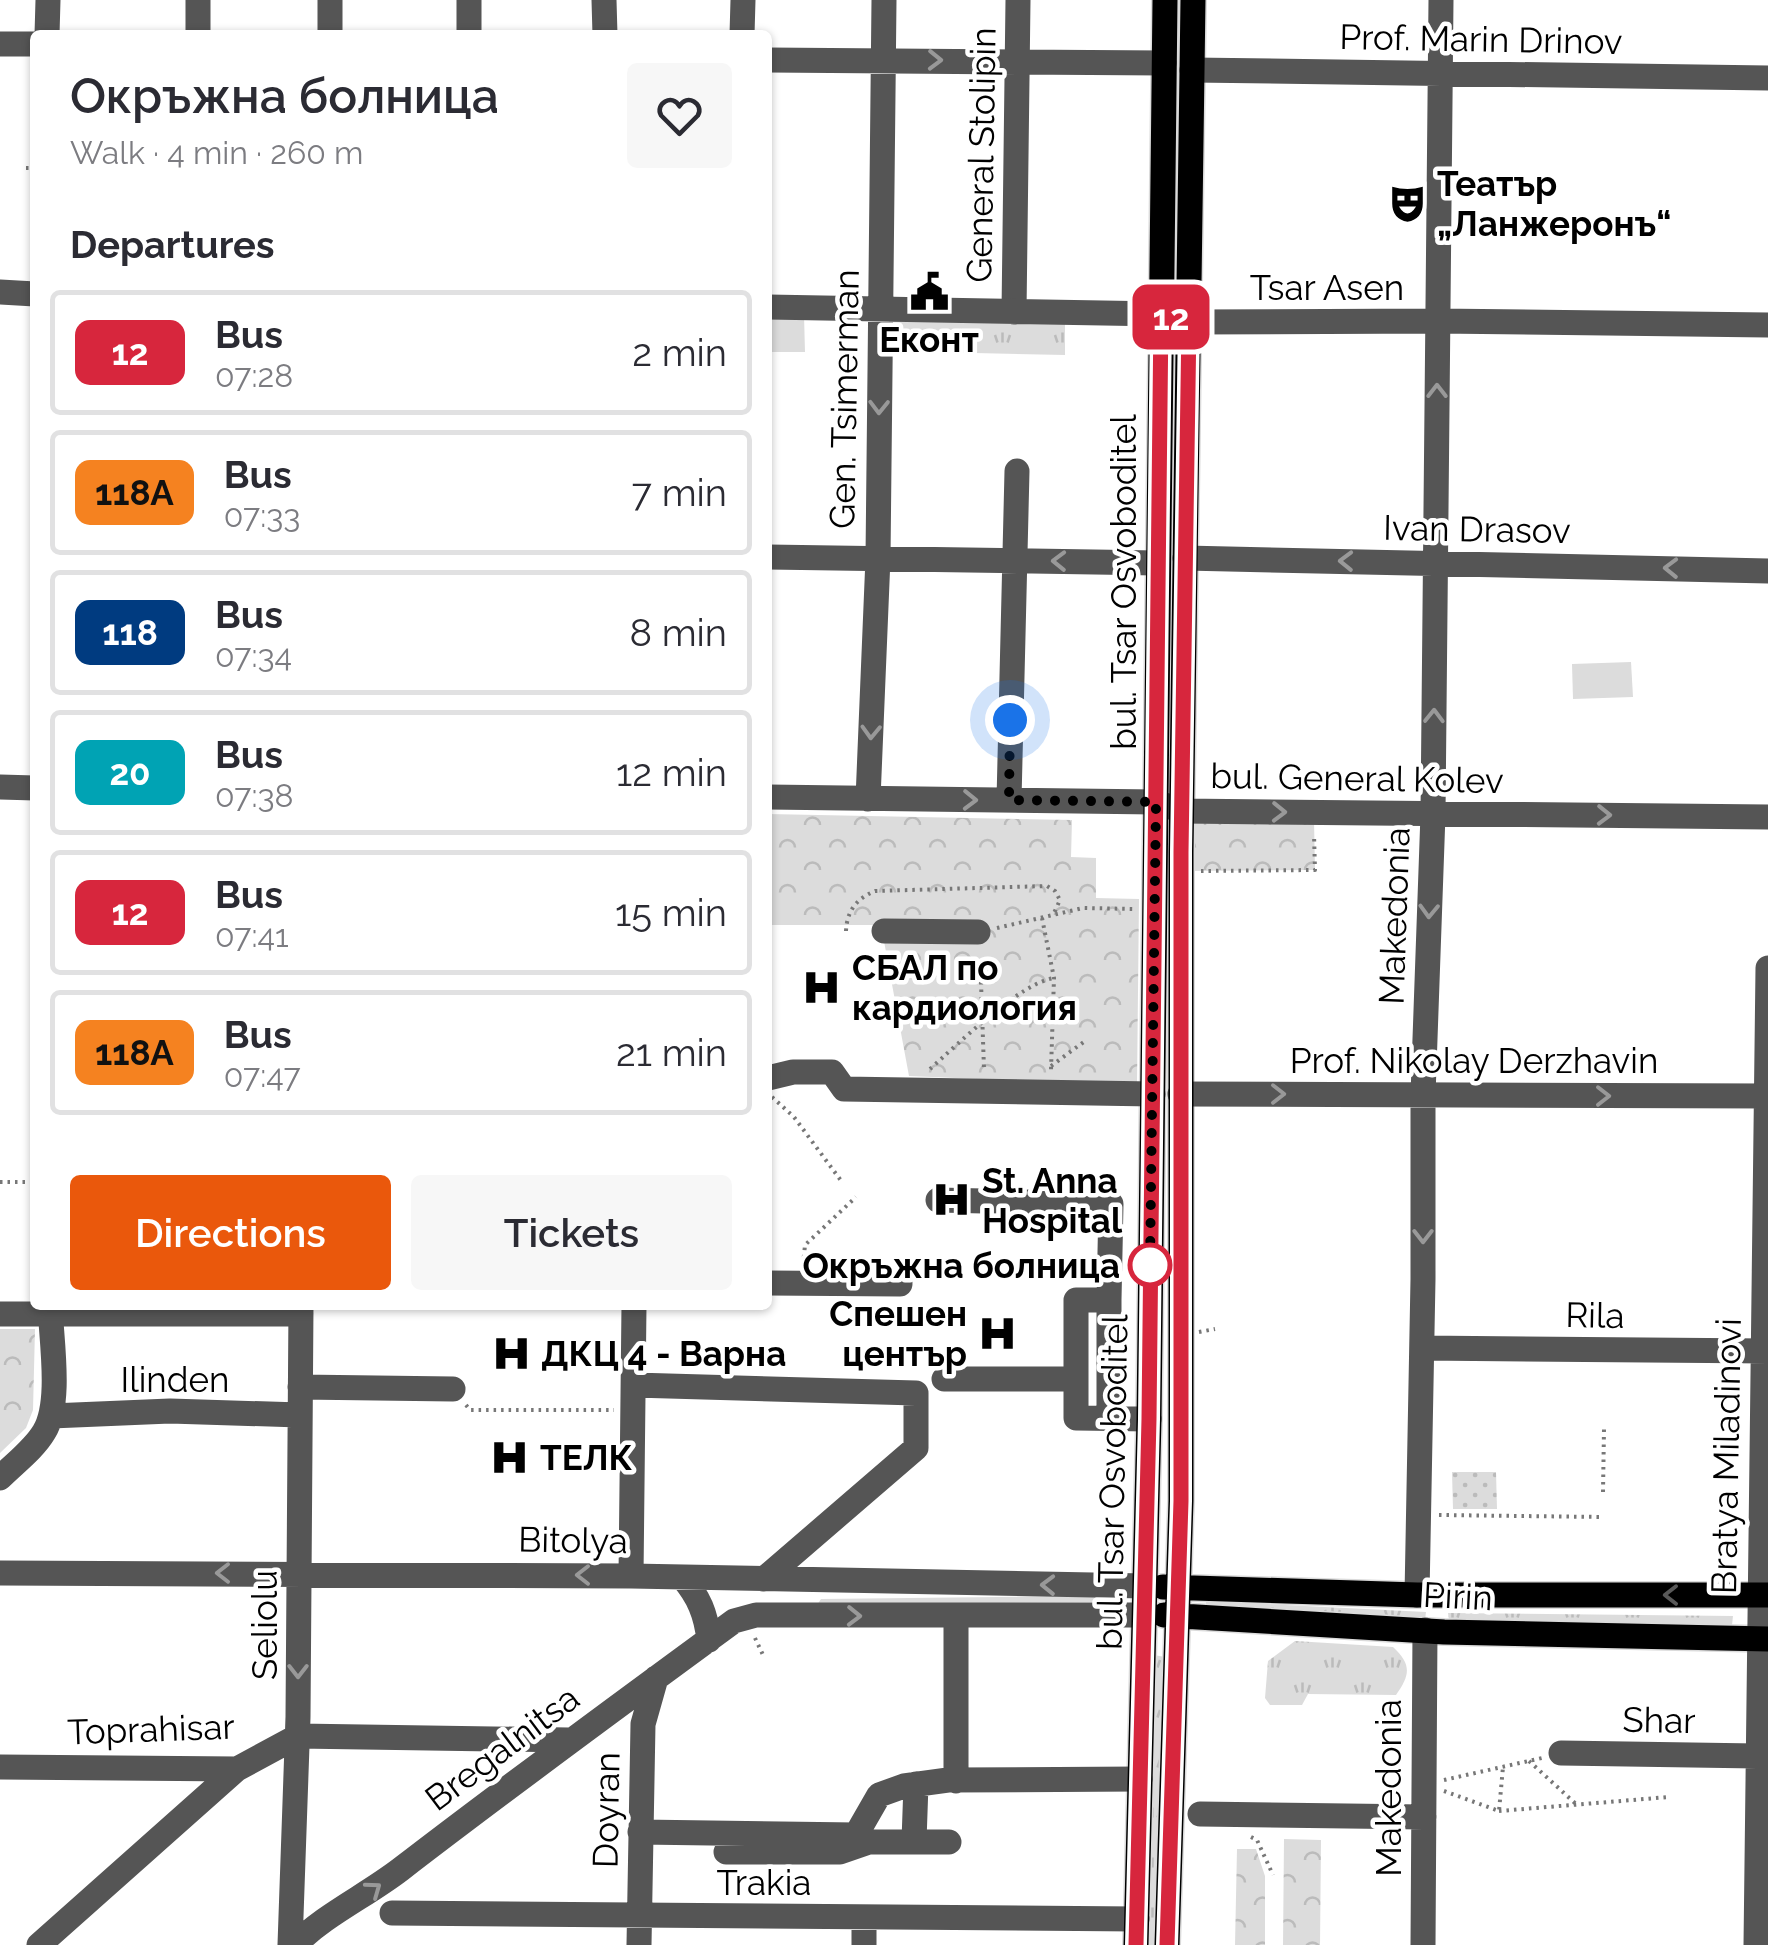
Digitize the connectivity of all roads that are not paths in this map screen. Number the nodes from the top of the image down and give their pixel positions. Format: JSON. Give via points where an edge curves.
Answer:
{"nodes":[{"id":1,"x":48,"y":0,"type":"edge"},
{"id":2,"x":198,"y":0,"type":"edge"},
{"id":3,"x":330,"y":0,"type":"edge"},
{"id":4,"x":469,"y":0,"type":"edge"},
{"id":5,"x":604,"y":0,"type":"edge"},
{"id":6,"x":742,"y":0,"type":"edge"},
{"id":7,"x":884,"y":0,"type":"edge"},
{"id":8,"x":1018,"y":0,"type":"edge"},
{"id":9,"x":1165,"y":0,"type":"edge"},
{"id":10,"x":1192,"y":0,"type":"edge"},
{"id":11,"x":1441,"y":0,"type":"edge"},
{"id":12,"x":48,"y":30,"type":"edge"},
{"id":13,"x":198,"y":30,"type":"edge"},
{"id":14,"x":330,"y":30,"type":"edge"},
{"id":15,"x":470,"y":30,"type":"edge"},
{"id":16,"x":605,"y":30,"type":"edge"},
{"id":17,"x":742,"y":30,"type":"edge"},
{"id":18,"x":0,"y":44,"type":"edge"},
{"id":19,"x":30,"y":44,"type":"edge"},
{"id":20,"x":883,"y":59,"type":"junction"},
{"id":21,"x":772,"y":60,"type":"edge"},
{"id":22,"x":1017,"y":61,"type":"junction"},
{"id":23,"x":1164,"y":63,"type":"junction"},
{"id":24,"x":1192,"y":70,"type":"junction"},
{"id":25,"x":1439,"y":73,"type":"junction"},
{"id":26,"x":1768,"y":78,"type":"edge"},
{"id":27,"x":0,"y":292,"type":"edge"},
{"id":28,"x":30,"y":294,"type":"edge"},
{"id":29,"x":772,"y":307,"type":"edge"},
{"id":30,"x":880,"y":309,"type":"junction"},
{"id":31,"x":1014,"y":312,"type":"junction"},
{"id":32,"x":1161,"y":314,"type":"junction"},
{"id":33,"x":1438,"y":321,"type":"junction"},
{"id":34,"x":1189,"y":322,"type":"junction"},
{"id":35,"x":1768,"y":325,"type":"edge"},
{"id":36,"x":1017,"y":471,"type":"dead end"},
{"id":37,"x":772,"y":557,"type":"edge"},
{"id":38,"x":878,"y":558,"type":"junction"},
{"id":39,"x":1185,"y":558,"type":"junction"},
{"id":40,"x":1014,"y":561,"type":"junction"},
{"id":41,"x":1157,"y":563,"type":"junction"},
{"id":42,"x":1436,"y":563,"type":"junction"},
{"id":43,"x":1768,"y":570,"type":"edge"},
{"id":44,"x":0,"y":787,"type":"edge"},
{"id":45,"x":30,"y":788,"type":"edge"},
{"id":46,"x":772,"y":797,"type":"edge"},
{"id":47,"x":868,"y":798,"type":"junction"},
{"id":48,"x":1009,"y":800,"type":"junction"},
{"id":49,"x":1156,"y":802,"type":"junction"},
{"id":50,"x":1182,"y":811,"type":"junction"},
{"id":51,"x":1433,"y":814,"type":"junction"},
{"id":52,"x":1768,"y":817,"type":"edge"},
{"id":53,"x":884,"y":931,"type":"dead end"},
{"id":54,"x":978,"y":932,"type":"road end"},
{"id":55,"x":1768,"y":968,"type":"edge"},
{"id":56,"x":772,"y":1077,"type":"edge"},
{"id":57,"x":1152,"y":1094,"type":"junction"},
{"id":58,"x":1180,"y":1094,"type":"junction"},
{"id":59,"x":1423,"y":1096,"type":"junction"},
{"id":60,"x":1767,"y":1096,"type":"edge"},
{"id":61,"x":938,"y":1200,"type":"dead end"},
{"id":62,"x":772,"y":1283,"type":"edge"},
{"id":63,"x":900,"y":1284,"type":"dead end"},
{"id":64,"x":1109,"y":1300,"type":"junction"},
{"id":65,"x":50,"y":1310,"type":"edge"},
{"id":66,"x":301,"y":1310,"type":"edge"},
{"id":67,"x":634,"y":1310,"type":"edge"},
{"id":68,"x":0,"y":1314,"type":"edge"},
{"id":69,"x":1422,"y":1348,"type":"junction"},
{"id":70,"x":1765,"y":1351,"type":"edge"},
{"id":71,"x":944,"y":1379,"type":"dead end"},
{"id":72,"x":1076,"y":1379,"type":"junction"},
{"id":73,"x":300,"y":1387,"type":"junction"},
{"id":74,"x":453,"y":1388,"type":"road end"},
{"id":75,"x":634,"y":1398,"type":"junction"},
{"id":76,"x":300,"y":1415,"type":"junction"},
{"id":77,"x":51,"y":1416,"type":"junction"},
{"id":78,"x":1109,"y":1418,"type":"junction"},
{"id":79,"x":1149,"y":1419,"type":"junction"},
{"id":80,"x":1182,"y":1419,"type":"junction"},
{"id":81,"x":0,"y":1478,"type":"edge"},
{"id":82,"x":1764,"y":1489,"type":"edge"},
{"id":83,"x":0,"y":1573,"type":"edge"},
{"id":84,"x":299,"y":1573,"type":"junction"},
{"id":85,"x":631,"y":1576,"type":"junction"},
{"id":86,"x":682,"y":1577,"type":"junction"},
{"id":87,"x":764,"y":1580,"type":"junction"},
{"id":88,"x":1145,"y":1586,"type":"junction"},
{"id":89,"x":1178,"y":1587,"type":"junction"},
{"id":90,"x":1417,"y":1595,"type":"junction"},
{"id":91,"x":1763,"y":1595,"type":"edge"},
{"id":92,"x":1144,"y":1615,"type":"junction"},
{"id":93,"x":1178,"y":1615,"type":"junction"},
{"id":94,"x":956,"y":1617,"type":"junction"},
{"id":95,"x":1425,"y":1630,"type":"junction"},
{"id":96,"x":1763,"y":1639,"type":"edge"},
{"id":97,"x":709,"y":1640,"type":"junction"},
{"id":98,"x":656,"y":1678,"type":"junction"},
{"id":99,"x":298,"y":1736,"type":"junction"},
{"id":100,"x":569,"y":1740,"type":"junction"},
{"id":101,"x":1561,"y":1753,"type":"road end"},
{"id":102,"x":1757,"y":1756,"type":"junction"},
{"id":103,"x":0,"y":1768,"type":"edge"},
{"id":104,"x":237,"y":1769,"type":"junction"},
{"id":105,"x":1140,"y":1780,"type":"junction"},
{"id":106,"x":956,"y":1781,"type":"junction"},
{"id":107,"x":916,"y":1784,"type":"junction"},
{"id":108,"x":1200,"y":1814,"type":"dead end"},
{"id":109,"x":1424,"y":1817,"type":"junction"},
{"id":110,"x":640,"y":1832,"type":"junction"},
{"id":111,"x":914,"y":1841,"type":"junction"},
{"id":112,"x":949,"y":1842,"type":"dead end"},
{"id":113,"x":726,"y":1852,"type":"dead end"},
{"id":114,"x":392,"y":1914,"type":"dead end"},
{"id":115,"x":640,"y":1917,"type":"junction"},
{"id":116,"x":864,"y":1917,"type":"junction"},
{"id":117,"x":1137,"y":1919,"type":"junction"},
{"id":118,"x":38,"y":1945,"type":"edge"},
{"id":119,"x":292,"y":1945,"type":"edge"},
{"id":120,"x":639,"y":1945,"type":"edge"},
{"id":121,"x":864,"y":1945,"type":"edge"},
{"id":122,"x":1136,"y":1945,"type":"edge"},
{"id":123,"x":1167,"y":1945,"type":"edge"},
{"id":124,"x":1423,"y":1945,"type":"edge"},
{"id":125,"x":1756,"y":1945,"type":"edge"}],
"edges":[{"from":1,"to":12,"type":"street"},
{"from":2,"to":13,"type":"street"},
{"from":3,"to":14,"type":"street"},
{"from":4,"to":15,"type":"street"},
{"from":5,"to":16,"type":"street"},
{"from":6,"to":17,"type":"street"},
{"from":7,"to":20,"type":"street","name":"Gen. Tsimerman"},
{"from":8,"to":22,"type":"street","name":"General Stolipin"},
{"from":9,"to":23,"type":"main road","name":"bul. Tsar Osvoboditel"},
{"from":10,"to":24,"type":"main road","name":"bul. Tsar Osvoboditel"},
{"from":11,"to":25,"type":"street","name":"Makedonia"},
{"from":18,"to":19,"type":"street"},
{"from":20,"to":21,"type":"street"},
{"from":20,"to":22,"type":"street","one_way":true},
{"from":20,"to":30,"type":"street","name":"Gen. Tsimerman"},
{"from":22,"to":23,"type":"street"},
{"from":22,"to":31,"type":"street","name":"General Stolipin"},
{"from":23,"to":32,"type":"main road","name":"bul. Tsar Osvoboditel"},
{"from":24,"to":25,"type":"street","name":"Prof. Marin Drinov"},
{"from":24,"to":34,"type":"main road","name":"bul. Tsar Osvoboditel"},
{"from":25,"to":26,"type":"street","name":"Prof. Marin Drinov"},
{"from":25,"to":33,"type":"street","name":"Makedonia"},
{"from":27,"to":28,"type":"street"},
{"from":29,"to":30,"type":"street","name":"Tsar Asen"},
{"from":30,"to":31,"type":"street","name":"Tsar Asen"},
{"from":30,"to":38,"type":"street","name":"Gen. Tsimerman","one_way":true},
{"from":31,"to":32,"type":"street","name":"Tsar Asen"},
{"from":32,"to":34,"type":"street","name":"Tsar Asen"},
{"from":32,"to":41,"type":"main road","name":"bul. Tsar Osvoboditel"},
{"from":33,"to":34,"type":"street","name":"Tsar Asen"},
{"from":33,"to":35,"type":"street","name":"Tsar Asen"},
{"from":42,"to":33,"type":"street","name":"Makedonia","one_way":true},
{"from":34,"to":39,"type":"main road","name":"bul. Tsar Osvoboditel"},
{"from":36,"to":40,"type":"street"},
{"from":37,"to":38,"type":"street"},
{"from":38,"to":40,"type":"street"},
{"from":38,"to":47,"type":"street","name":"Gen. Tsimerman","one_way":true},
{"from":42,"to":39,"type":"street","name":"Ivan Drasov","one_way":true},
{"from":39,"to":50,"type":"main road","name":"bul. Tsar Osvoboditel"},
{"from":41,"to":40,"type":"street","one_way":true},
{"from":40,"to":48,"type":"street"},
{"from":41,"to":49,"type":"main road","name":"bul. Tsar Osvoboditel"},
{"from":43,"to":42,"type":"street","name":"Ivan Drasov","one_way":true},
{"from":51,"to":42,"type":"street","name":"Makedonia","one_way":true},
{"from":44,"to":45,"type":"street"},
{"from":46,"to":47,"type":"street","name":"bul. General Kolev"},
{"from":47,"to":48,"type":"street","name":"bul. General Kolev","one_way":true},
{"from":48,"to":49,"type":"street","name":"bul. General Kolev"},
{"from":49,"to":50,"type":"street","name":"bul. General Kolev"},
{"from":49,"to":57,"type":"main road","name":"bul. Tsar Osvoboditel"},
{"from":50,"to":51,"type":"street","name":"bul. General Kolev","one_way":true},
{"from":50,"to":58,"type":"main road","name":"bul. Tsar Osvoboditel"},
{"from":51,"to":52,"type":"street","name":"bul. General Kolev","one_way":true},
{"from":51,"to":59,"type":"street","name":"Makedonia","one_way":true},
{"from":53,"to":54,"type":"street"},
{"from":55,"to":60,"type":"street","name":"Bratya Miladinovi"},
{"from":56,"to":57,"type":"street","via":[[832,1072],[844,1088]]},
{"from":57,"to":79,"type":"main road","name":"bul. Tsar Osvoboditel"},
{"from":58,"to":59,"type":"street","name":"Prof. Nikolay Derzhavin","one_way":true},
{"from":58,"to":80,"type":"main road","name":"bul. Tsar Osvoboditel"},
{"from":59,"to":60,"type":"street","name":"Prof. Nikolay Derzhavin","one_way":true},
{"from":59,"to":69,"type":"street","name":"Makedonia","one_way":true},
{"from":60,"to":70,"type":"street","name":"Bratya Miladinovi"},
{"from":61,"to":64,"type":"street","via":[[1111,1204]]},
{"from":62,"to":63,"type":"street"},
{"from":64,"to":72,"type":"street","via":[[1076,1300]]},
{"from":64,"to":78,"type":"street"},
{"from":65,"to":68,"type":"street"},
{"from":65,"to":77,"type":"street"},
{"from":66,"to":73,"type":"street","name":"Seliolu"},
{"from":67,"to":75,"type":"street"},
{"from":69,"to":70,"type":"street","name":"Rila"},
{"from":69,"to":90,"type":"street","name":"Makedonia"},
{"from":70,"to":82,"type":"street","name":"Bratya Miladinovi"},
{"from":71,"to":72,"type":"street"},
{"from":72,"to":78,"type":"street","via":[[1076,1418]]},
{"from":73,"to":74,"type":"street"},
{"from":73,"to":76,"type":"street","name":"Seliolu"},
{"from":75,"to":85,"type":"street"},
{"from":75,"to":87,"type":"street","via":[[916,1394],[916,1448]]},
{"from":76,"to":77,"type":"street","name":"Ilinden","via":[[170,1410]]},
{"from":76,"to":84,"type":"street","name":"Seliolu"},
{"from":77,"to":81,"type":"street","via":[[37,1442]]},
{"from":78,"to":79,"type":"street"},
{"from":79,"to":80,"type":"main road"},
{"from":79,"to":88,"type":"main road","name":"bul. Tsar Osvoboditel"},
{"from":80,"to":89,"type":"main road","name":"bul. Tsar Osvoboditel"},
{"from":82,"to":91,"type":"street","name":"Bratya Miladinovi"},
{"from":84,"to":83,"type":"street","name":"Bitolya","one_way":true},
{"from":85,"to":84,"type":"street","name":"Bitolya","one_way":true},
{"from":84,"to":99,"type":"street","name":"Seliolu","one_way":true},
{"from":85,"to":86,"type":"street","name":"Bitolya"},
{"from":86,"to":87,"type":"street","name":"Bitolya"},
{"from":86,"to":97,"type":"street","via":[[697,1594]]},
{"from":88,"to":87,"type":"street","name":"Bitolya","one_way":true},
{"from":88,"to":89,"type":"main road","name":"Pirin"},
{"from":88,"to":92,"type":"main road","name":"bul. Tsar Osvoboditel"},
{"from":89,"to":90,"type":"main road","name":"Pirin"},
{"from":89,"to":93,"type":"main road","name":"bul. Tsar Osvoboditel"},
{"from":91,"to":90,"type":"main road","name":"Pirin","one_way":true},
{"from":91,"to":96,"type":"street","name":"Bratya Miladinovi"},
{"from":92,"to":93,"type":"main road","name":"Pirin"},
{"from":92,"to":94,"type":"street"},
{"from":92,"to":105,"type":"main road","name":"bul. Tsar Osvoboditel"},
{"from":93,"to":95,"type":"main road","name":"Pirin"},
{"from":93,"to":123,"type":"main road","name":"bul. Tsar Osvoboditel"},
{"from":97,"to":94,"type":"street","name":"Bregalnitsa","one_way":true,"via":[[734,1621],[756,1615]]},
{"from":94,"to":106,"type":"street"},
{"from":95,"to":96,"type":"main road","name":"Pirin"},
{"from":95,"to":109,"type":"street","name":"Makedonia"},
{"from":96,"to":102,"type":"street","name":"Bratya Miladinovi"},
{"from":97,"to":98,"type":"street","name":"Bregalnitsa"},
{"from":98,"to":100,"type":"street","name":"Bregalnitsa"},
{"from":98,"to":110,"type":"street","name":"Doyran","via":[[643,1724]]},
{"from":99,"to":100,"type":"street"},
{"from":99,"to":104,"type":"street","name":"Toprahisar"},
{"from":99,"to":119,"type":"street","name":"Seliolu"},
{"from":119,"to":100,"type":"street","name":"Bregalnitsa","one_way":true},
{"from":101,"to":102,"type":"street","name":"Shar"},
{"from":102,"to":125,"type":"street","name":"Bratya Miladinovi"},
{"from":103,"to":104,"type":"street","name":"Toprahisar"},
{"from":104,"to":118,"type":"street"},
{"from":105,"to":106,"type":"street"},
{"from":105,"to":117,"type":"main road","name":"bul. Tsar Osvoboditel"},
{"from":106,"to":107,"type":"street"},
{"from":107,"to":110,"type":"street","via":[[878,1794],[856,1834]]},
{"from":107,"to":111,"type":"street"},
{"from":108,"to":109,"type":"street"},
{"from":109,"to":124,"type":"street","name":"Makedonia"},
{"from":110,"to":115,"type":"street","name":"Doyran"},
{"from":111,"to":112,"type":"street"},
{"from":111,"to":113,"type":"street","via":[[870,1842],[840,1852]]},
{"from":114,"to":115,"type":"street","name":"Trakia"},
{"from":115,"to":116,"type":"street","name":"Trakia"},
{"from":115,"to":120,"type":"street","name":"Doyran"},
{"from":116,"to":117,"type":"street","name":"Trakia"},
{"from":116,"to":121,"type":"street"},
{"from":117,"to":122,"type":"main road","name":"bul. Tsar Osvoboditel"}]}
